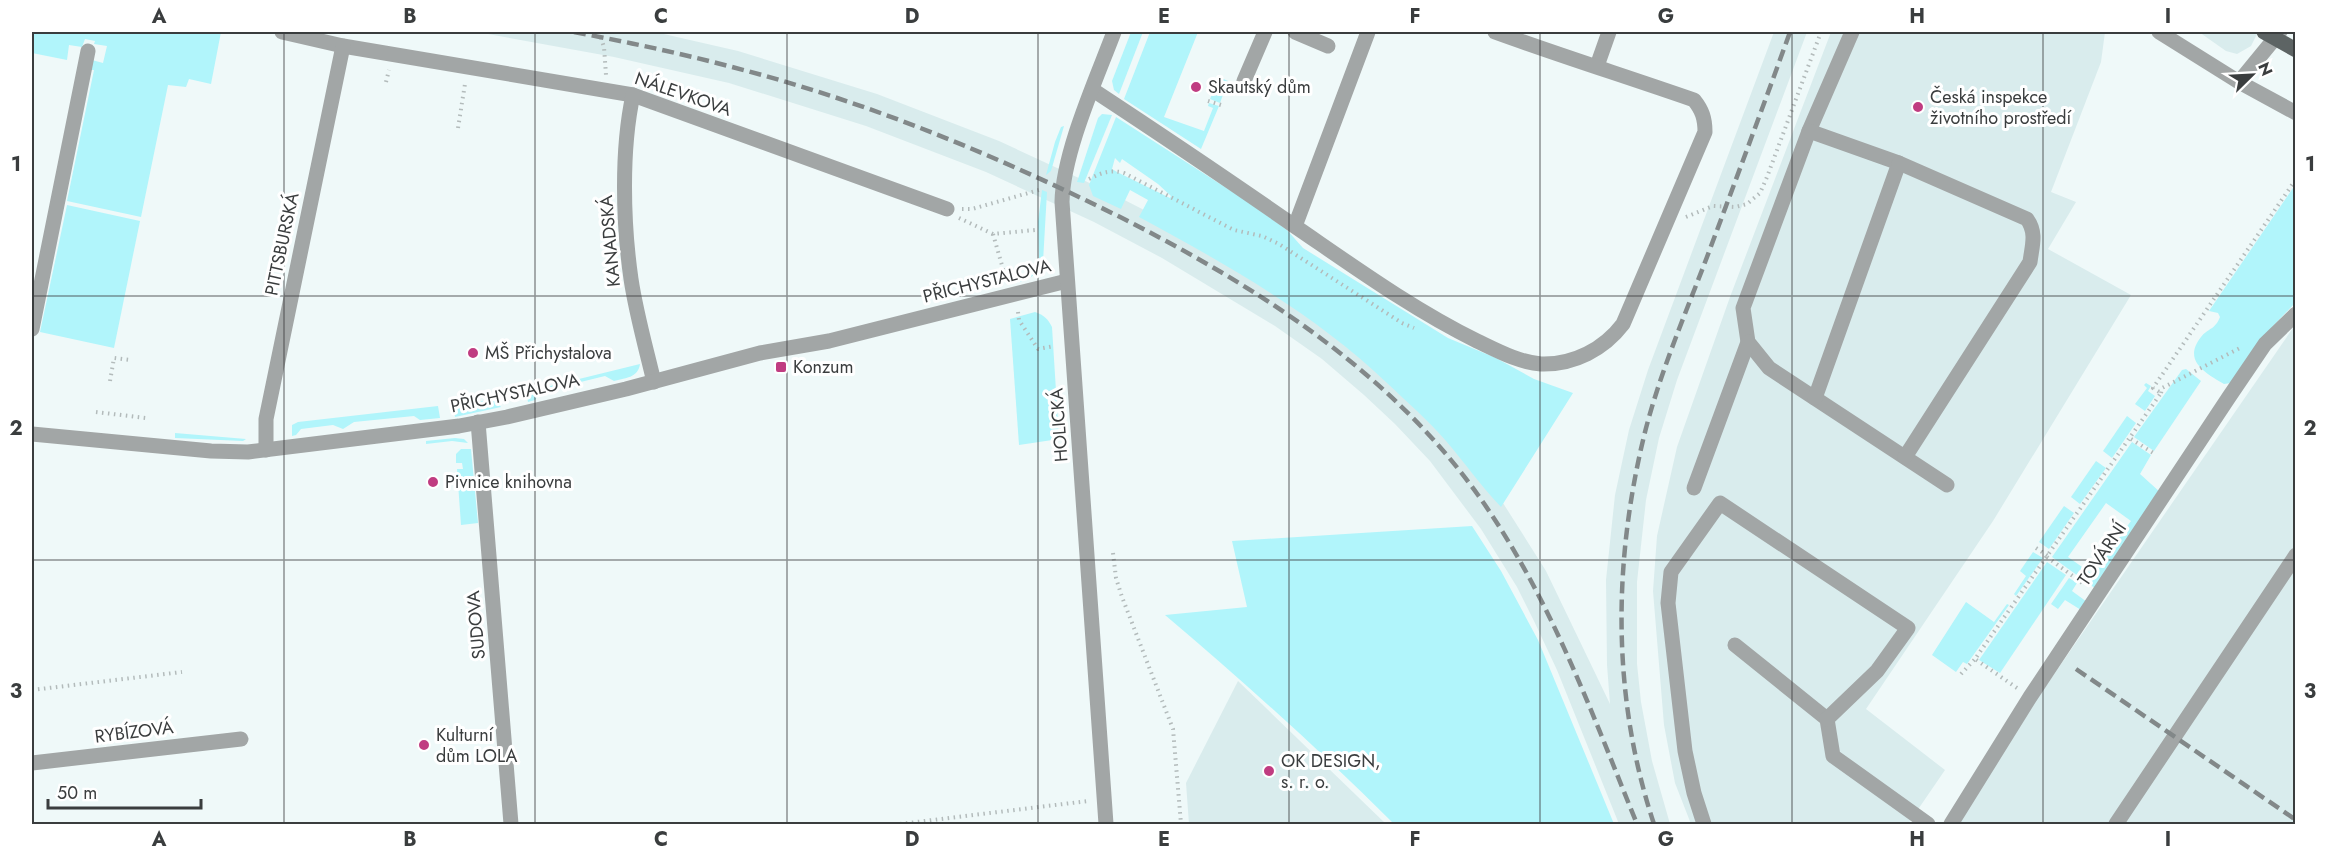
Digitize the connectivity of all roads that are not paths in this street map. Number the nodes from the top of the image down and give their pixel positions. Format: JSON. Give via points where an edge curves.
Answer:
{"nodes":[{"id":1,"x":282,"y":32,"type":"edge"},
{"id":2,"x":1114,"y":32,"type":"edge"},
{"id":3,"x":1265,"y":32,"type":"edge"},
{"id":4,"x":1295,"y":32,"type":"edge"},
{"id":5,"x":1368,"y":32,"type":"edge"},
{"id":6,"x":1495,"y":32,"type":"edge"},
{"id":7,"x":1609,"y":32,"type":"edge"},
{"id":8,"x":1852,"y":32,"type":"edge"},
{"id":9,"x":2159,"y":32,"type":"edge"},
{"id":10,"x":2264,"y":32,"type":"edge"},
{"id":11,"x":2280,"y":32,"type":"edge"},
{"id":12,"x":343,"y":46,"type":"junction"},
{"id":13,"x":1328,"y":46,"type":"dead end"},
{"id":14,"x":2295,"y":50,"type":"edge"},
{"id":15,"x":88,"y":51,"type":"dead end"},
{"id":16,"x":1597,"y":66,"type":"junction"},
{"id":17,"x":1244,"y":81,"type":"dead end"},
{"id":18,"x":2240,"y":82,"type":"junction"},
{"id":19,"x":1093,"y":90,"type":"junction"},
{"id":20,"x":633,"y":96,"type":"junction"},
{"id":21,"x":2295,"y":113,"type":"edge"},
{"id":22,"x":1809,"y":131,"type":"junction"},
{"id":23,"x":1899,"y":163,"type":"junction"},
{"id":24,"x":947,"y":209,"type":"road end"},
{"id":25,"x":1295,"y":226,"type":"junction"},
{"id":26,"x":1067,"y":281,"type":"junction"},
{"id":27,"x":2295,"y":314,"type":"edge"},
{"id":28,"x":32,"y":329,"type":"edge"},
{"id":29,"x":1748,"y":342,"type":"junction"},
{"id":30,"x":654,"y":382,"type":"junction"},
{"id":31,"x":1815,"y":398,"type":"junction"},
{"id":32,"x":478,"y":423,"type":"junction"},
{"id":33,"x":32,"y":434,"type":"edge"},
{"id":34,"x":266,"y":450,"type":"junction"},
{"id":35,"x":1905,"y":457,"type":"junction"},
{"id":36,"x":1947,"y":485,"type":"dead end"},
{"id":37,"x":1694,"y":488,"type":"dead end"},
{"id":38,"x":2295,"y":555,"type":"edge"},
{"id":39,"x":1735,"y":645,"type":"dead end"},
{"id":40,"x":1827,"y":719,"type":"junction"},
{"id":41,"x":242,"y":739,"type":"dead end"},
{"id":42,"x":32,"y":763,"type":"edge"},
{"id":43,"x":511,"y":825,"type":"edge"},
{"id":44,"x":1106,"y":825,"type":"edge"},
{"id":45,"x":1704,"y":825,"type":"edge"},
{"id":46,"x":1928,"y":825,"type":"edge"},
{"id":47,"x":1951,"y":825,"type":"edge"},
{"id":48,"x":2116,"y":825,"type":"edge"}],
"edges":[{"from":1,"to":12,"type":"street","name":"NÁLEVKOVA"},
{"from":2,"to":19,"type":"street","name":"HOLICKÁ"},
{"from":3,"to":17,"type":"street"},
{"from":4,"to":13,"type":"street"},
{"from":5,"to":25,"type":"street"},
{"from":6,"to":16,"type":"street"},
{"from":7,"to":16,"type":"street"},
{"from":8,"to":22,"type":"street"},
{"from":9,"to":18,"type":"street"},
{"from":10,"to":14,"type":"main road","bridge":true},
{"from":11,"to":18,"type":"street"},
{"from":12,"to":20,"type":"street","name":"NÁLEVKOVA"},
{"from":12,"to":34,"type":"street","name":"PITTSBURSKÁ","via":[[266,420]]},
{"from":15,"to":28,"type":"street"},
{"from":16,"to":25,"type":"street","via":[[1694,100],[1705,119],[1705,132],[1623,324],[1605,344],[1582,357],[1540,364],[1510,357],[1439,321]]},
{"from":18,"to":21,"type":"street"},
{"from":19,"to":25,"type":"street"},
{"from":19,"to":26,"type":"street","name":"HOLICKÁ","via":[[1062,190]]},
{"from":20,"to":24,"type":"street","name":"NÁLEVKOVA"},
{"from":20,"to":30,"type":"street","name":"KANADSKÁ","via":[[627,125],[625,197],[631,278]]},
{"from":22,"to":23,"type":"street"},
{"from":22,"to":29,"type":"street","via":[[1743,308]]},
{"from":23,"to":31,"type":"street"},
{"from":23,"to":35,"type":"street","via":[[2027,219],[2033,227],[2034,239],[2030,262]]},
{"from":26,"to":30,"type":"street","name":"PŘICHYSTALOVA","via":[[829,341],[751,355]]},
{"from":26,"to":44,"type":"street","name":"HOLICKÁ"},
{"from":27,"to":47,"type":"street","name":"TOVÁRNÍ","via":[[2265,344],[2229,397],[2030,697]]},
{"from":29,"to":31,"type":"street","via":[[1769,368]]},
{"from":29,"to":37,"type":"street"},
{"from":30,"to":32,"type":"street","name":"PŘICHYSTALOVA"},
{"from":31,"to":35,"type":"street"},
{"from":32,"to":34,"type":"street","name":"PŘICHYSTALOVA"},
{"from":32,"to":43,"type":"street","name":"SUDOVA"},
{"from":33,"to":34,"type":"street","name":"PŘICHYSTALOVA","via":[[211,451]]},
{"from":35,"to":36,"type":"street"},
{"from":38,"to":48,"type":"street"},
{"from":39,"to":40,"type":"street"},
{"from":40,"to":45,"type":"street","via":[[1877,671],[1908,628],[1720,503],[1671,572],[1668,603],[1685,751]]},
{"from":40,"to":46,"type":"street","via":[[1833,756]]},
{"from":41,"to":42,"type":"street","name":"RYBÍZOVÁ"}]}
